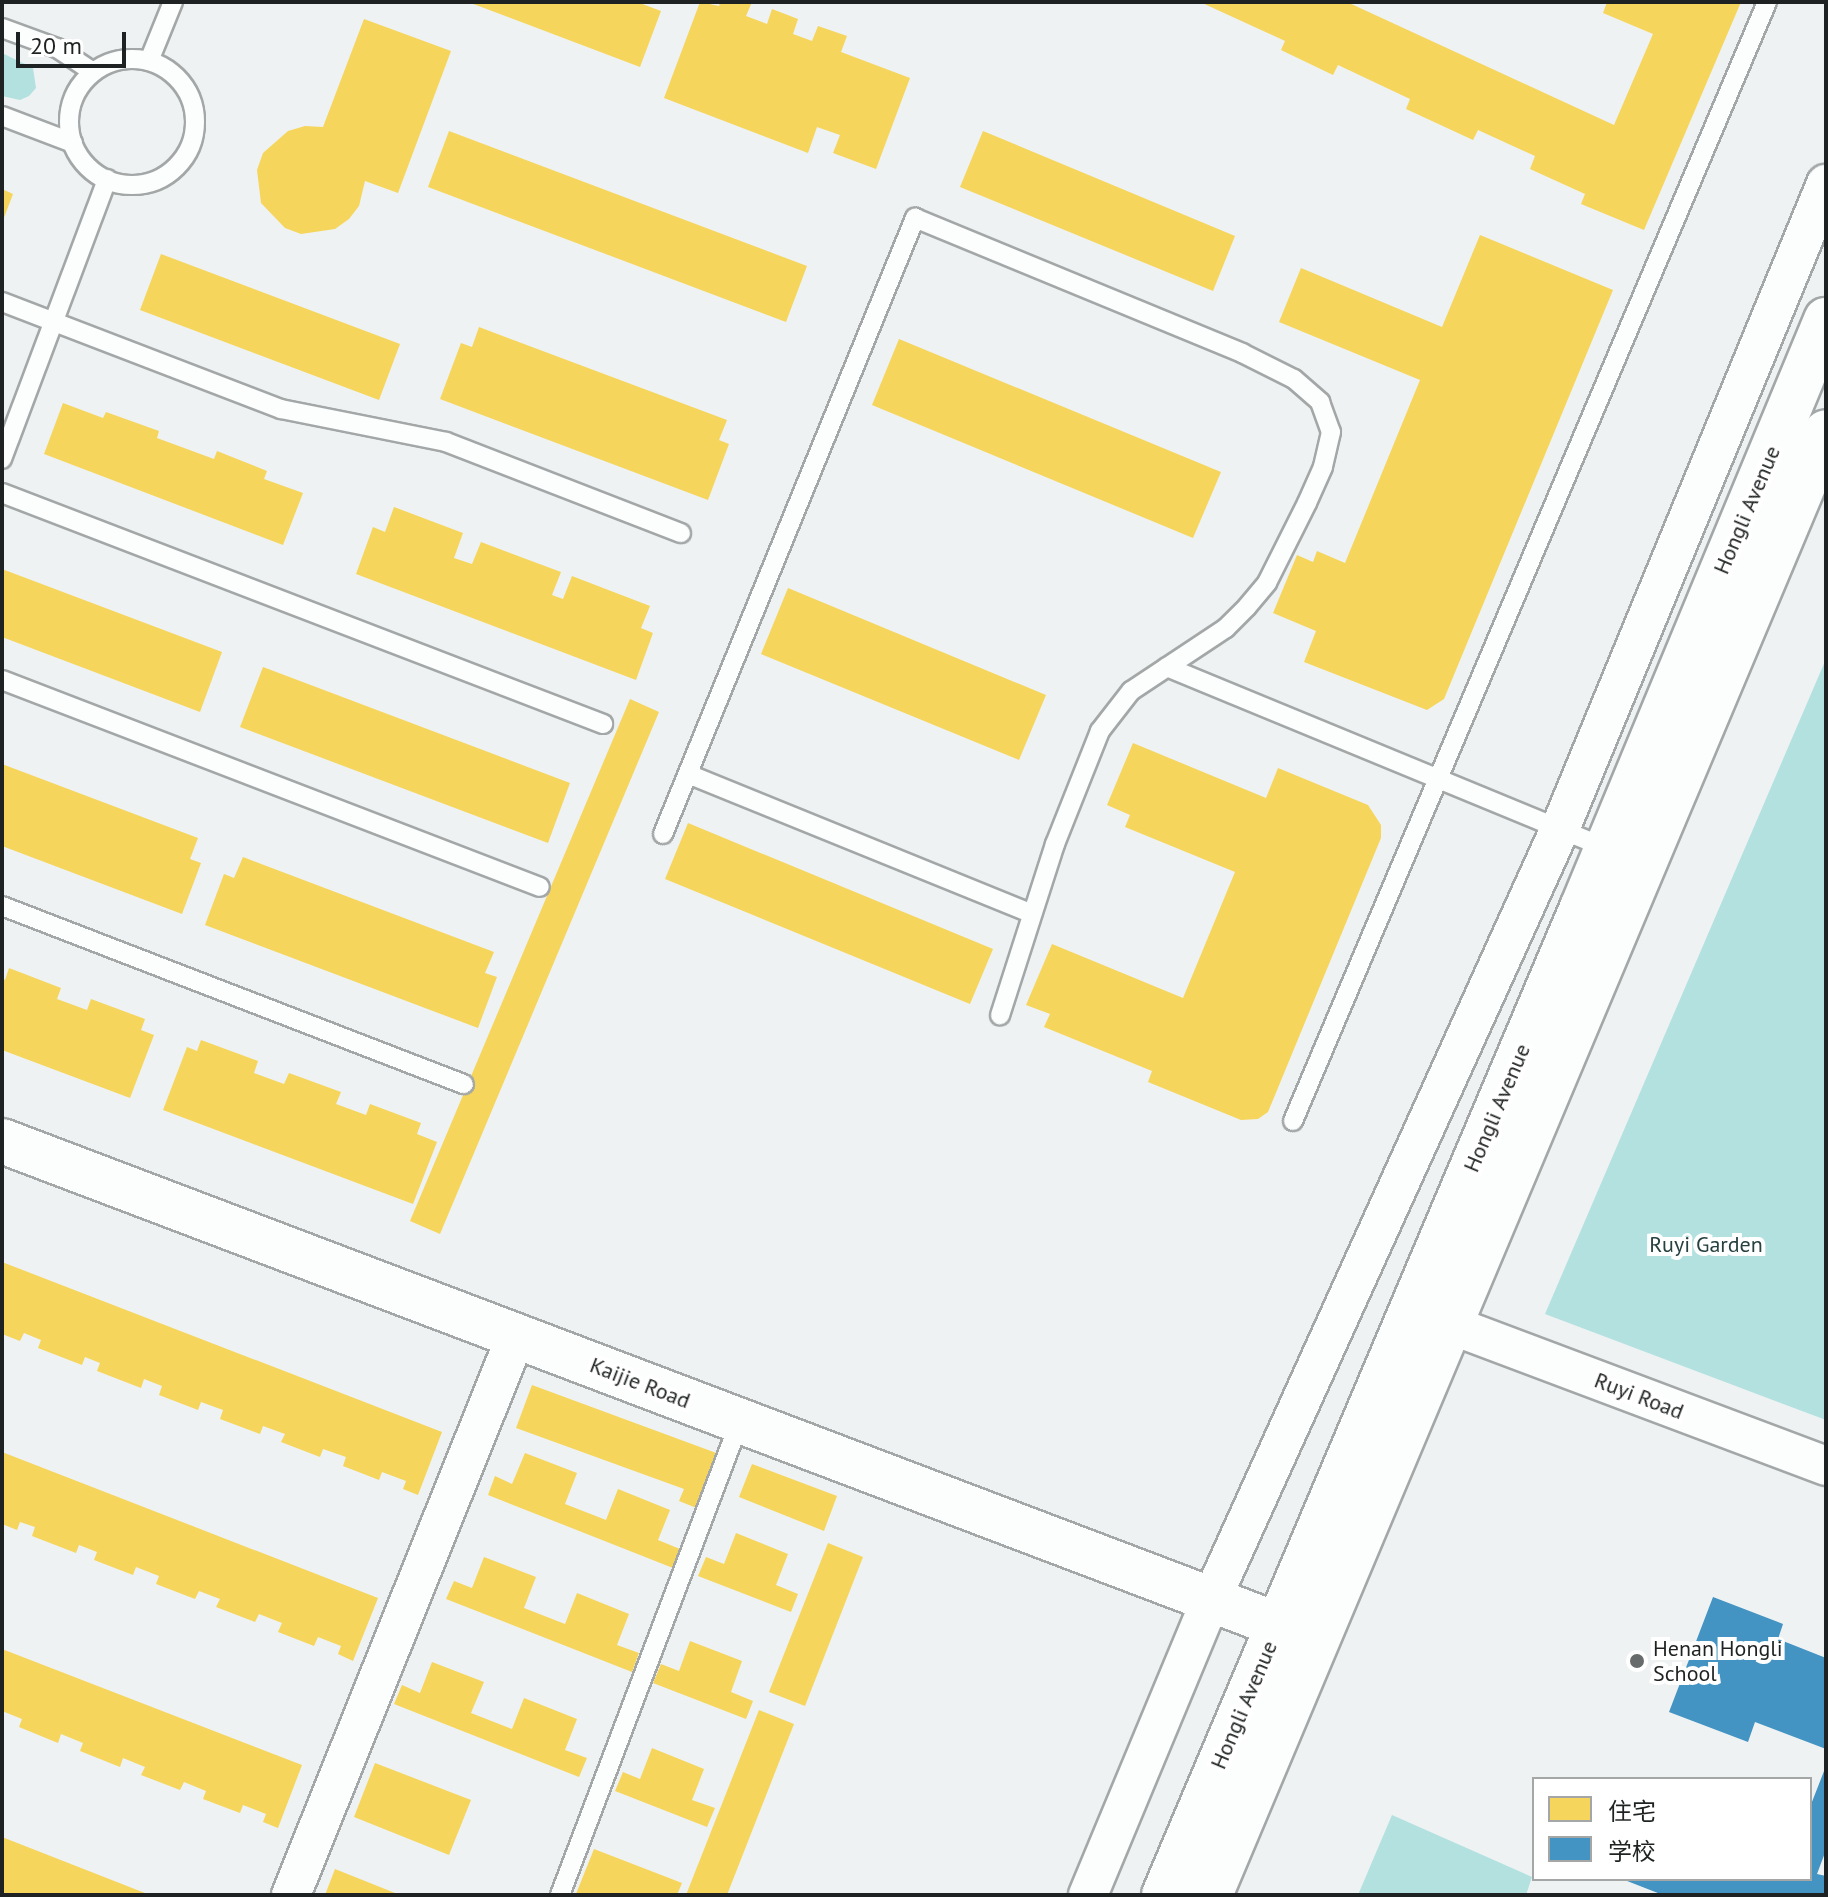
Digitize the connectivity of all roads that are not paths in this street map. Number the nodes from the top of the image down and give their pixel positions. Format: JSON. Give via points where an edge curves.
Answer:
{"nodes":[{"id":1,"x":173,"y":2,"type":"edge"},
{"id":2,"x":1767,"y":2,"type":"edge"},
{"id":3,"x":2,"y":28,"type":"edge"},
{"id":4,"x":149,"y":61,"type":"junction"},
{"id":5,"x":93,"y":72,"type":"junction"},
{"id":6,"x":2,"y":116,"type":"edge"},
{"id":7,"x":73,"y":143,"type":"junction"},
{"id":8,"x":107,"y":179,"type":"junction"},
{"id":9,"x":1826,"y":184,"type":"edge"},
{"id":10,"x":2,"y":302,"type":"edge"},
{"id":11,"x":1826,"y":320,"type":"edge"},
{"id":12,"x":54,"y":322,"type":"junction"},
{"id":13,"x":1826,"y":432,"type":"edge"},
{"id":14,"x":2,"y":459,"type":"edge"},
{"id":15,"x":2,"y":493,"type":"edge"},
{"id":16,"x":681,"y":533,"type":"dead end"},
{"id":17,"x":1167,"y":667,"type":"junction"},
{"id":18,"x":2,"y":680,"type":"edge"},
{"id":19,"x":603,"y":724,"type":"dead end"},
{"id":20,"x":688,"y":774,"type":"junction"},
{"id":21,"x":1438,"y":779,"type":"junction"},
{"id":22,"x":1560,"y":829,"type":"junction"},
{"id":23,"x":663,"y":834,"type":"dead end"},
{"id":24,"x":1607,"y":848,"type":"junction"},
{"id":25,"x":540,"y":887,"type":"dead end"},
{"id":26,"x":2,"y":906,"type":"edge"},
{"id":27,"x":1032,"y":914,"type":"junction"},
{"id":28,"x":1000,"y":1015,"type":"dead end"},
{"id":29,"x":464,"y":1084,"type":"dead end"},
{"id":30,"x":1293,"y":1121,"type":"dead end"},
{"id":31,"x":2,"y":1141,"type":"edge"},
{"id":32,"x":1451,"y":1325,"type":"junction"},
{"id":33,"x":516,"y":1336,"type":"junction"},
{"id":34,"x":740,"y":1421,"type":"junction"},
{"id":35,"x":1826,"y":1466,"type":"edge"},
{"id":36,"x":1211,"y":1600,"type":"junction"},
{"id":37,"x":1278,"y":1625,"type":"junction"},
{"id":38,"x":291,"y":1895,"type":"edge"},
{"id":39,"x":560,"y":1895,"type":"edge"},
{"id":40,"x":1088,"y":1895,"type":"edge"},
{"id":41,"x":1164,"y":1895,"type":"edge"},
{"id":42,"x":1210,"y":1895,"type":"edge"}],
"edges":[{"from":1,"to":4,"type":"lane"},
{"from":2,"to":21,"type":"lane"},
{"from":3,"to":5,"type":"lane","via":[[57,48]]},
{"from":4,"to":5,"type":"lane","via":[[120,61]]},
{"from":4,"to":8,"type":"lane","via":[[182,82],[195,118],[194,137],[186,155],[159,179],[142,184]]},
{"from":5,"to":7,"type":"lane","via":[[69,114]]},
{"from":6,"to":7,"type":"lane"},
{"from":7,"to":8,"type":"lane","via":[[92,170]]},
{"from":8,"to":12,"type":"lane"},
{"from":9,"to":22,"type":"street"},
{"from":10,"to":12,"type":"lane"},
{"from":11,"to":24,"type":"main road","name":"Hongli Avenue"},
{"from":12,"to":14,"type":"lane"},
{"from":12,"to":16,"type":"lane","via":[[281,409],[446,442]]},
{"from":13,"to":32,"type":"main road","name":"Hongli Avenue"},
{"from":15,"to":19,"type":"lane"},
{"from":17,"to":20,"type":"lane","via":[[1226,628],[1267,583],[1323,467],[1331,432],[1320,402],[1294,379],[1242,353],[915,218]]},
{"from":17,"to":21,"type":"lane"},
{"from":17,"to":27,"type":"lane","via":[[1131,691],[1100,731]]},
{"from":18,"to":25,"type":"lane"},
{"from":20,"to":23,"type":"lane"},
{"from":20,"to":27,"type":"lane"},
{"from":21,"to":22,"type":"lane"},
{"from":21,"to":30,"type":"lane"},
{"from":22,"to":24,"type":"lane"},
{"from":22,"to":36,"type":"street"},
{"from":24,"to":37,"type":"main road","name":"Hongli Avenue"},
{"from":26,"to":29,"type":"lane"},
{"from":27,"to":28,"type":"lane"},
{"from":31,"to":33,"type":"main road","name":"Kaijie Road"},
{"from":32,"to":35,"type":"street","name":"Ruyi Road"},
{"from":32,"to":42,"type":"main road","name":"Hongli Avenue"},
{"from":33,"to":34,"type":"main road","name":"Kaijie Road"},
{"from":33,"to":38,"type":"street"},
{"from":34,"to":36,"type":"main road","name":"Kaijie Road"},
{"from":34,"to":39,"type":"lane"},
{"from":36,"to":37,"type":"main road","name":"Kaijie Road"},
{"from":36,"to":40,"type":"street"},
{"from":37,"to":41,"type":"main road","name":"Hongli Avenue"}]}
